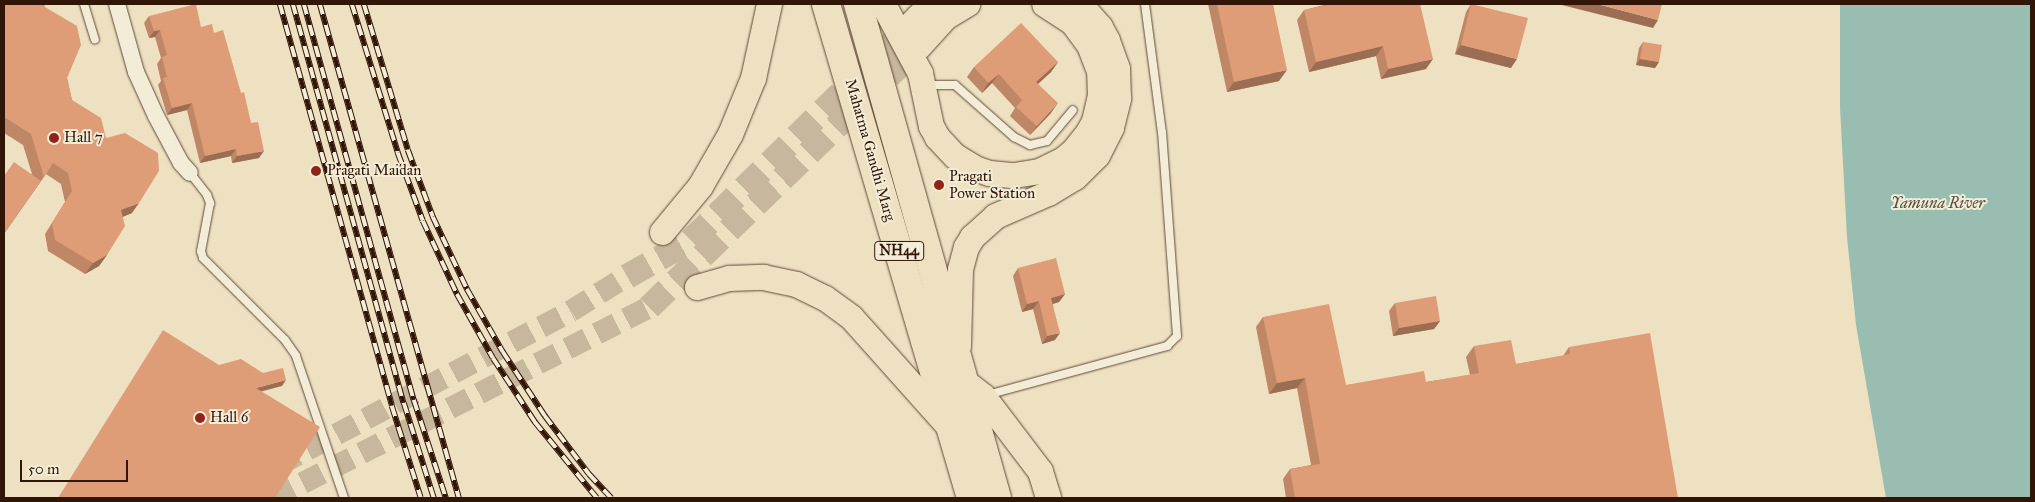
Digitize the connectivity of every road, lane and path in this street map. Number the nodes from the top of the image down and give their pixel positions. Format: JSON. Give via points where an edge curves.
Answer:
{"nodes":[{"id":1,"x":84,"y":4,"type":"edge"},
{"id":2,"x":117,"y":4,"type":"edge"},
{"id":3,"x":769,"y":4,"type":"edge"},
{"id":4,"x":826,"y":4,"type":"edge"},
{"id":5,"x":858,"y":4,"type":"edge"},
{"id":6,"x":883,"y":4,"type":"edge"},
{"id":7,"x":930,"y":4,"type":"edge"},
{"id":8,"x":967,"y":4,"type":"edge"},
{"id":9,"x":1044,"y":4,"type":"edge"},
{"id":10,"x":1080,"y":4,"type":"edge"},
{"id":11,"x":1145,"y":4,"type":"edge"},
{"id":12,"x":95,"y":39,"type":"dead end"},
{"id":13,"x":922,"y":85,"type":"junction"},
{"id":14,"x":1073,"y":110,"type":"dead end"},
{"id":15,"x":190,"y":173,"type":"joint"},
{"id":16,"x":662,"y":232,"type":"dead end"},
{"id":17,"x":697,"y":287,"type":"dead end"},
{"id":18,"x":968,"y":378,"type":"junction"},
{"id":19,"x":951,"y":429,"type":"junction"},
{"id":20,"x":344,"y":498,"type":"edge"},
{"id":21,"x":971,"y":498,"type":"edge"},
{"id":22,"x":997,"y":498,"type":"edge"},
{"id":23,"x":1048,"y":498,"type":"edge"}],
"edges":[{"from":1,"to":12,"type":"lane"},
{"from":2,"to":15,"type":"street","via":[[136,72],[160,124]]},
{"from":3,"to":16,"type":"main road","via":[[753,78],[730,134],[700,186]]},
{"from":4,"to":19,"type":"highway","name":"Mahatma Gandhi Marg","number":"NH44"},
{"from":5,"to":18,"type":"highway","name":"Mahatma Gandhi Marg","number":"NH44"},
{"from":6,"to":13,"type":"main road","via":[[920,73]]},
{"from":7,"to":8,"type":"main road","via":[[911,39]]},
{"from":9,"to":13,"type":"main road","via":[[1061,13],[1082,33],[1099,71],[1100,96],[1094,121],[1081,142],[1062,160],[1040,171],[1014,176],[989,173],[965,163],[945,147],[931,126]]},
{"from":10,"to":18,"type":"main road","via":[[1108,40],[1117,68],[1118,98],[1111,127],[1097,155],[1075,177],[1055,190],[995,216],[972,237],[960,269]]},
{"from":11,"to":18,"type":"lane","via":[[1162,133],[1177,336],[1167,346]]},
{"from":13,"to":14,"type":"lane","via":[[955,85],[1014,137],[1030,145],[1047,141]]},
{"from":15,"to":20,"type":"lane","via":[[210,203],[202,254],[285,340],[296,356]]},
{"from":17,"to":19,"type":"main road","via":[[729,278],[763,277],[796,284],[825,298],[851,317]]},
{"from":18,"to":22,"type":"highway","name":"Mahatma Gandhi Marg"},
{"from":18,"to":23,"type":"main road","via":[[1040,471]]},
{"from":19,"to":21,"type":"highway","name":"Mahatma Gandhi Marg","number":"NH44"}]}
